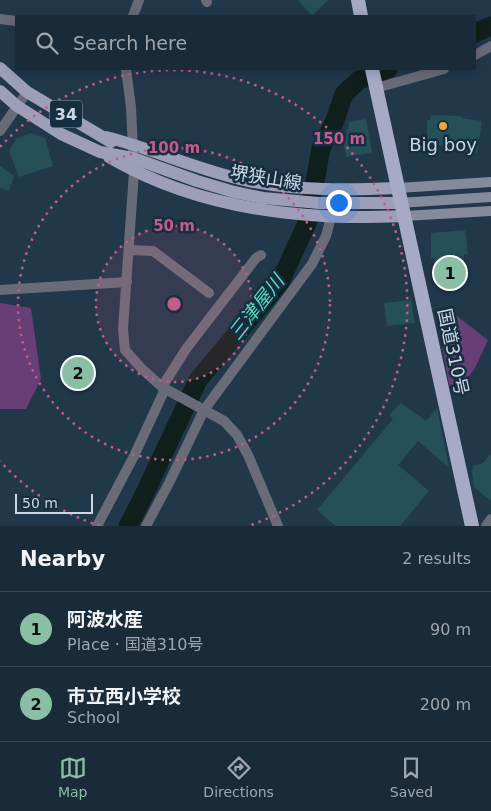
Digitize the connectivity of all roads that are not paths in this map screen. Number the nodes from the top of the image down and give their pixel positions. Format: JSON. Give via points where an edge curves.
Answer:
{"nodes":[{"id":1,"x":139,"y":0,"type":"edge"},
{"id":2,"x":358,"y":0,"type":"edge"},
{"id":3,"x":133,"y":15,"type":"edge"},
{"id":4,"x":362,"y":15,"type":"edge"},
{"id":5,"x":0,"y":19,"type":"edge"},
{"id":6,"x":15,"y":21,"type":"edge"},
{"id":7,"x":491,"y":46,"type":"edge"},
{"id":8,"x":476,"y":54,"type":"edge"},
{"id":9,"x":0,"y":68,"type":"edge"},
{"id":10,"x":126,"y":70,"type":"edge"},
{"id":11,"x":372,"y":70,"type":"edge"},
{"id":12,"x":440,"y":70,"type":"edge"},
{"id":13,"x":376,"y":86,"type":"junction"},
{"id":14,"x":0,"y":91,"type":"edge"},
{"id":15,"x":27,"y":92,"type":"junction"},
{"id":16,"x":18,"y":106,"type":"junction"},
{"id":17,"x":0,"y":131,"type":"edge"},
{"id":18,"x":106,"y":137,"type":"junction"},
{"id":19,"x":132,"y":144,"type":"junction"},
{"id":20,"x":100,"y":152,"type":"junction"},
{"id":21,"x":133,"y":158,"type":"junction"},
{"id":22,"x":134,"y":172,"type":"junction"},
{"id":23,"x":491,"y":182,"type":"edge"},
{"id":24,"x":398,"y":188,"type":"junction"},
{"id":25,"x":491,"y":197,"type":"edge"},
{"id":26,"x":399,"y":203,"type":"joint"},
{"id":27,"x":491,"y":211,"type":"edge"},
{"id":28,"x":404,"y":216,"type":"junction"},
{"id":29,"x":328,"y":217,"type":"junction"},
{"id":30,"x":129,"y":250,"type":"junction"},
{"id":31,"x":261,"y":255,"type":"dead end"},
{"id":32,"x":127,"y":282,"type":"junction"},
{"id":33,"x":0,"y":290,"type":"edge"},
{"id":34,"x":209,"y":293,"type":"dead end"},
{"id":35,"x":164,"y":388,"type":"junction"},
{"id":36,"x":202,"y":409,"type":"junction"},
{"id":37,"x":491,"y":518,"type":"edge"},
{"id":38,"x":97,"y":526,"type":"edge"},
{"id":39,"x":146,"y":526,"type":"edge"},
{"id":40,"x":278,"y":526,"type":"edge"},
{"id":41,"x":472,"y":526,"type":"edge"},
{"id":42,"x":486,"y":526,"type":"edge"}],
"edges":[{"from":1,"to":3,"type":"street"},
{"from":2,"to":4,"type":"highway"},
{"from":5,"to":6,"type":"street"},
{"from":7,"to":8,"type":"street"},
{"from":9,"to":15,"type":"main road","name":"堺狭山線","number":"34"},
{"from":10,"to":19,"type":"street"},
{"from":11,"to":13,"type":"highway","name":"国道310号"},
{"from":12,"to":13,"type":"street"},
{"from":13,"to":24,"type":"highway","name":"国道310号"},
{"from":14,"to":16,"type":"main road","name":"堺狭山線","number":"34"},
{"from":15,"to":16,"type":"street"},
{"from":15,"to":18,"type":"main road","name":"堺狭山線","number":"34"},
{"from":16,"to":17,"type":"street"},
{"from":16,"to":20,"type":"main road","name":"堺狭山線","number":"34","via":[[61,134]]},
{"from":18,"to":19,"type":"main road"},
{"from":18,"to":21,"type":"main road","name":"堺狭山線","number":"34"},
{"from":19,"to":21,"type":"street"},
{"from":19,"to":24,"type":"main road","via":[[199,168],[248,181],[295,188]]},
{"from":20,"to":21,"type":"main road","name":"堺狭山線","number":"34"},
{"from":20,"to":22,"type":"main road"},
{"from":21,"to":22,"type":"street"},
{"from":21,"to":26,"type":"main road","name":"堺狭山線","number":"34","via":[[234,192],[319,203]]},
{"from":22,"to":29,"type":"main road","via":[[181,191],[234,205]]},
{"from":22,"to":30,"type":"street"},
{"from":23,"to":24,"type":"main road"},
{"from":24,"to":28,"type":"highway","name":"国道310号"},
{"from":25,"to":26,"type":"main road"},
{"from":27,"to":28,"type":"main road"},
{"from":28,"to":29,"type":"main road"},
{"from":28,"to":41,"type":"highway","name":"国道310号"},
{"from":29,"to":36,"type":"street","via":[[326,236],[312,264]]},
{"from":30,"to":32,"type":"street"},
{"from":30,"to":34,"type":"street","via":[[152,251]]},
{"from":31,"to":35,"type":"street","via":[[186,349]]},
{"from":32,"to":33,"type":"street"},
{"from":32,"to":35,"type":"street","via":[[123,329],[125,350]]},
{"from":35,"to":36,"type":"street"},
{"from":35,"to":38,"type":"street","via":[[134,456]]},
{"from":36,"to":39,"type":"street"},
{"from":36,"to":40,"type":"street","via":[[224,421],[237,435]]},
{"from":37,"to":42,"type":"street"}]}
